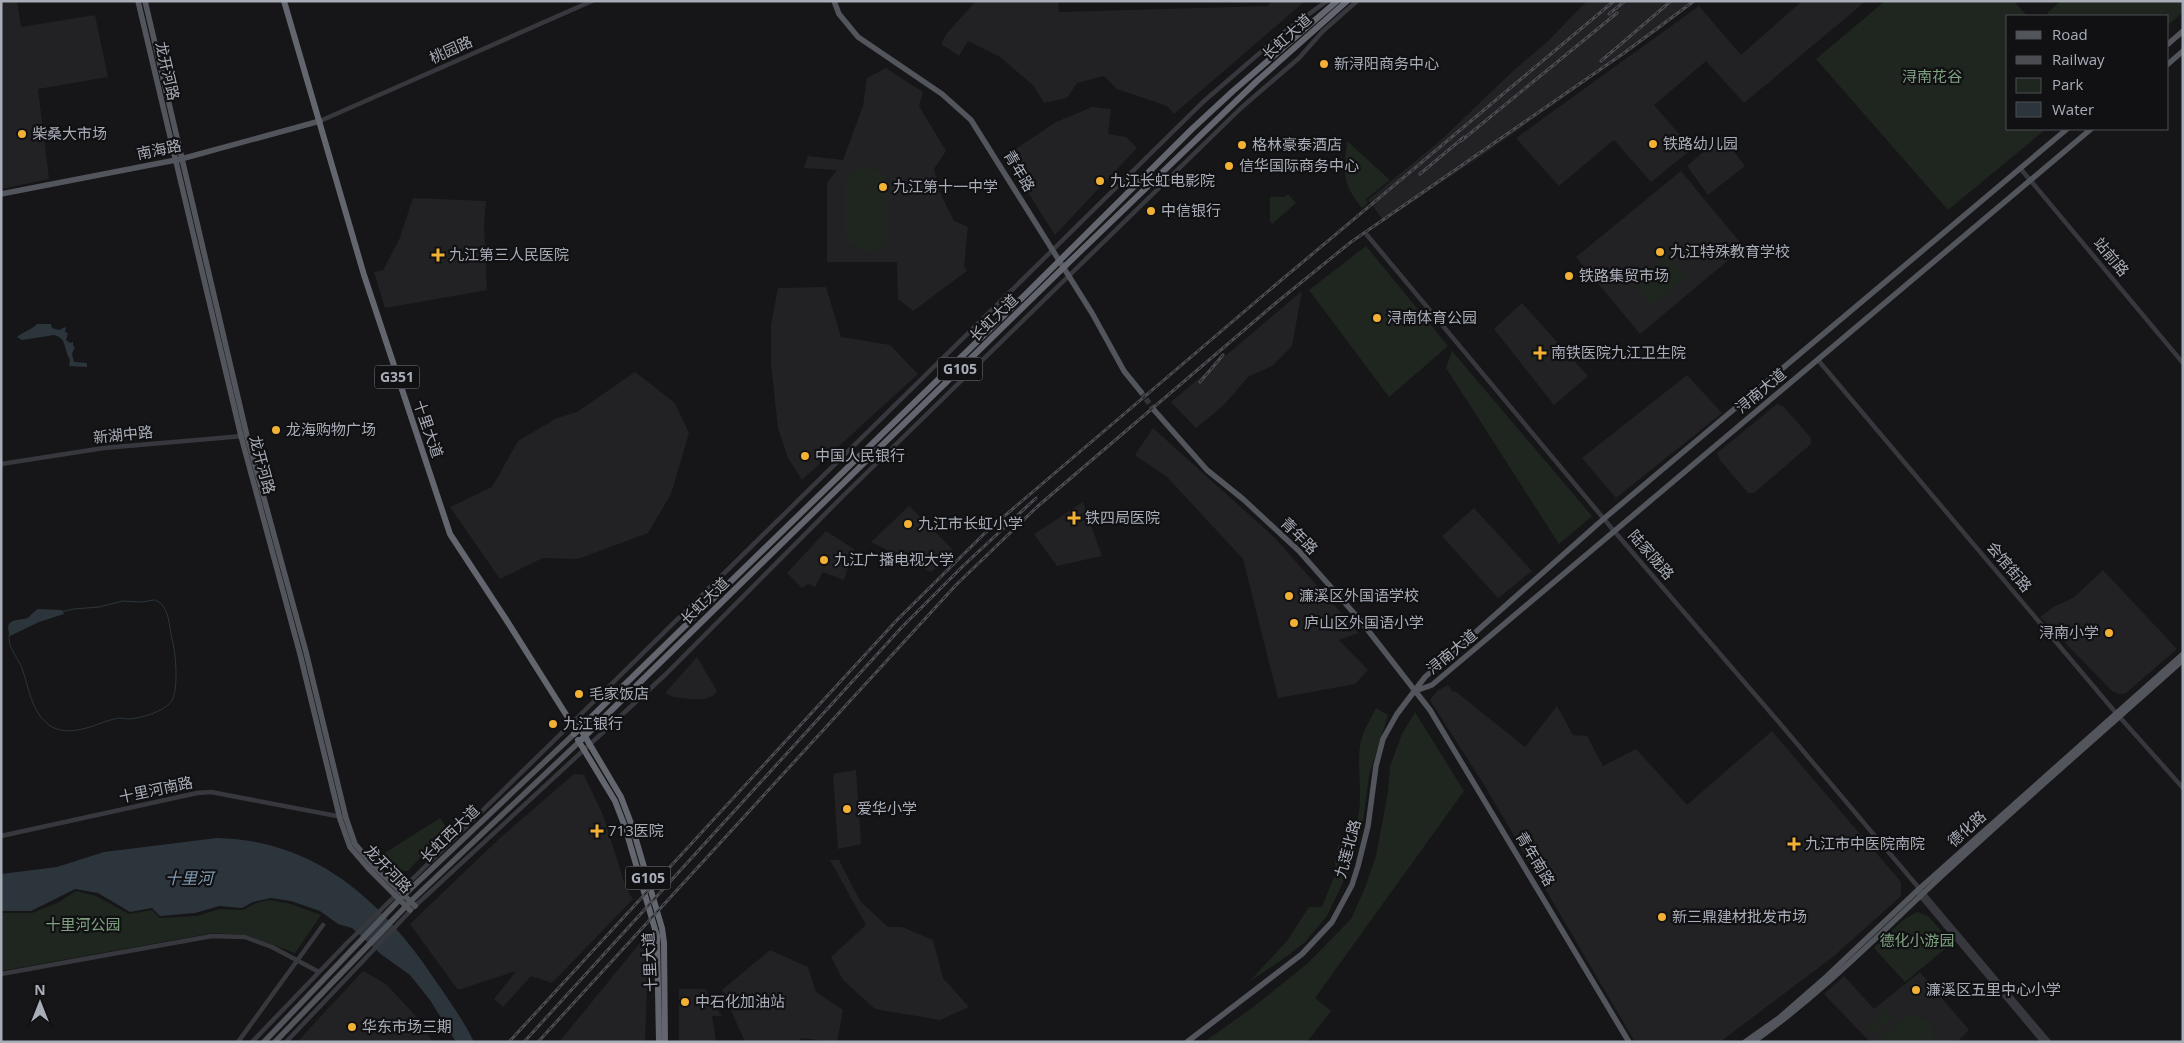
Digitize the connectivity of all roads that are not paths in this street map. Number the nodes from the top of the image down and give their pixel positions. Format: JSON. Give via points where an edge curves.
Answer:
{"nodes":[{"id":1,"x":138,"y":1,"type":"edge"},
{"id":2,"x":146,"y":1,"type":"edge"},
{"id":3,"x":284,"y":1,"type":"edge"},
{"id":4,"x":592,"y":1,"type":"edge"},
{"id":5,"x":834,"y":1,"type":"edge"},
{"id":6,"x":1327,"y":1,"type":"edge"},
{"id":7,"x":1337,"y":1,"type":"edge"},
{"id":8,"x":1347,"y":1,"type":"edge"},
{"id":9,"x":1357,"y":1,"type":"edge"},
{"id":10,"x":2183,"y":31,"type":"edge"},
{"id":11,"x":2169,"y":43,"type":"edge"},
{"id":12,"x":2183,"y":51,"type":"edge"},
{"id":13,"x":2169,"y":63,"type":"edge"},
{"id":14,"x":320,"y":121,"type":"junction"},
{"id":15,"x":2066,"y":130,"type":"edge"},
{"id":16,"x":2090,"y":130,"type":"edge"},
{"id":17,"x":178,"y":159,"type":"junction"},
{"id":18,"x":2020,"y":168,"type":"junction"},
{"id":19,"x":2030,"y":180,"type":"junction"},
{"id":20,"x":1,"y":194,"type":"edge"},
{"id":21,"x":1367,"y":235,"type":"dead end"},
{"id":22,"x":1053,"y":250,"type":"junction"},
{"id":23,"x":1059,"y":261,"type":"junction"},
{"id":24,"x":1063,"y":268,"type":"junction"},
{"id":25,"x":1069,"y":276,"type":"junction"},
{"id":26,"x":1818,"y":360,"type":"junction"},
{"id":27,"x":2183,"y":362,"type":"edge"},
{"id":28,"x":1141,"y":392,"type":"tunnel mouth"},
{"id":29,"x":1154,"y":410,"type":"tunnel mouth"},
{"id":30,"x":244,"y":436,"type":"junction"},
{"id":31,"x":1,"y":464,"type":"edge"},
{"id":32,"x":1605,"y":518,"type":"junction"},
{"id":33,"x":1614,"y":531,"type":"junction"},
{"id":34,"x":2183,"y":654,"type":"edge"},
{"id":35,"x":2183,"y":660,"type":"edge"},
{"id":36,"x":1415,"y":691,"type":"junction"},
{"id":37,"x":2118,"y":715,"type":"junction"},
{"id":38,"x":572,"y":724,"type":"junction"},
{"id":39,"x":580,"y":728,"type":"junction"},
{"id":40,"x":574,"y":734,"type":"junction"},
{"id":41,"x":585,"y":736,"type":"junction"},
{"id":42,"x":579,"y":742,"type":"junction"},
{"id":43,"x":590,"y":744,"type":"junction"},
{"id":44,"x":584,"y":749,"type":"junction"},
{"id":45,"x":2183,"y":788,"type":"edge"},
{"id":46,"x":342,"y":817,"type":"junction"},
{"id":47,"x":1,"y":836,"type":"edge"},
{"id":48,"x":1920,"y":893,"type":"junction"},
{"id":49,"x":400,"y":894,"type":"junction"},
{"id":50,"x":393,"y":902,"type":"junction"},
{"id":51,"x":411,"y":906,"type":"junction"},
{"id":52,"x":323,"y":925,"type":"dead end"},
{"id":53,"x":362,"y":957,"type":"junction"},
{"id":54,"x":297,"y":960,"type":"junction"},
{"id":55,"x":319,"y":972,"type":"junction"},
{"id":56,"x":1,"y":974,"type":"edge"},
{"id":57,"x":238,"y":1042,"type":"edge"},
{"id":58,"x":252,"y":1042,"type":"edge"},
{"id":59,"x":264,"y":1042,"type":"edge"},
{"id":60,"x":275,"y":1042,"type":"edge"},
{"id":61,"x":286,"y":1042,"type":"edge"},
{"id":62,"x":659,"y":1042,"type":"edge"},
{"id":63,"x":665,"y":1042,"type":"edge"},
{"id":64,"x":1187,"y":1042,"type":"edge"},
{"id":65,"x":1629,"y":1042,"type":"edge"},
{"id":66,"x":1745,"y":1042,"type":"edge"},
{"id":67,"x":1753,"y":1042,"type":"edge"},
{"id":68,"x":2043,"y":1042,"type":"edge"},
{"id":69,"x":2049,"y":1042,"type":"edge"}],
"edges":[{"from":1,"to":17,"type":"main road","name":"龙开河路"},
{"from":2,"to":17,"type":"main road","name":"龙开河路"},
{"from":3,"to":14,"type":"highway","name":"十里大道","number":"G351"},
{"from":4,"to":14,"type":"street","name":"桃园路"},
{"from":5,"to":22,"type":"main road","name":"青年路","via":[[839,14],[858,37],[942,94],[971,120]]},
{"from":6,"to":22,"type":"street","via":[[1284,32],[1203,102]]},
{"from":7,"to":23,"type":"highway","name":"长虹大道","number":"G105","via":[[1192,129]]},
{"from":8,"to":24,"type":"highway","name":"长虹大道","number":"G105","via":[[1257,81]]},
{"from":9,"to":25,"type":"street","via":[[1299,58],[1241,108]]},
{"from":10,"to":11,"type":"main road"},
{"from":12,"to":13,"type":"main road"},
{"from":14,"to":17,"type":"main road","name":"南海路"},
{"from":14,"to":38,"type":"highway","name":"十里大道","number":"G351","via":[[364,274],[450,534]]},
{"from":15,"to":18,"type":"main road","name":"浔南大道"},
{"from":16,"to":19,"type":"main road","name":"浔南大道"},
{"from":17,"to":20,"type":"main road","name":"南海路"},
{"from":17,"to":30,"type":"main road","name":"龙开河路"},
{"from":18,"to":19,"type":"street","name":"站前路"},
{"from":18,"to":32,"type":"main road","name":"浔南大道"},
{"from":19,"to":26,"type":"main road","name":"浔南大道"},
{"from":19,"to":27,"type":"street","name":"站前路"},
{"from":21,"to":32,"type":"street","name":"陆家陇路"},
{"from":22,"to":23,"type":"main road","name":"青年路"},
{"from":22,"to":38,"type":"street"},
{"from":23,"to":24,"type":"main road","name":"青年路"},
{"from":23,"to":39,"type":"highway","name":"长虹大道","number":"G105"},
{"from":24,"to":25,"type":"main road","name":"青年路"},
{"from":24,"to":41,"type":"highway","name":"长虹大道","number":"G105"},
{"from":25,"to":28,"type":"main road","name":"青年路","via":[[1124,371]]},
{"from":25,"to":43,"type":"street","via":[[666,674]]},
{"from":26,"to":33,"type":"main road","name":"浔南大道"},
{"from":26,"to":37,"type":"street","name":"会馆街路"},
{"from":29,"to":36,"type":"main road","name":"青年路","via":[[1207,470],[1299,551],[1360,620]]},
{"from":30,"to":31,"type":"street","name":"新湖中路","via":[[104,448]]},
{"from":30,"to":46,"type":"main road","name":"龙开河路","via":[[306,652]]},
{"from":32,"to":33,"type":"street","name":"陆家陇路"},
{"from":32,"to":36,"type":"main road","name":"浔南大道","via":[[1425,677]]},
{"from":33,"to":36,"type":"main road","name":"浔南大道","via":[[1432,685]]},
{"from":33,"to":48,"type":"street","name":"陆家陇路"},
{"from":34,"to":37,"type":"main road","name":"德化路"},
{"from":35,"to":37,"type":"main road","name":"德化路"},
{"from":36,"to":64,"type":"main road","name":"九莲北路","via":[[1383,739],[1358,866],[1352,885],[1332,922],[1302,954]]},
{"from":36,"to":65,"type":"main road","name":"青年南路","via":[[1430,710]]},
{"from":37,"to":45,"type":"street","name":"会馆街路"},
{"from":37,"to":48,"type":"main road","name":"德化路"},
{"from":38,"to":39,"type":"highway"},
{"from":38,"to":40,"type":"highway","name":"十里大道","number":"G351"},
{"from":38,"to":49,"type":"street"},
{"from":39,"to":40,"type":"highway","name":"长虹大道","number":"G105"},
{"from":39,"to":41,"type":"highway","name":"十里大道","number":"G105"},
{"from":40,"to":42,"type":"highway","name":"十里大道","number":"G105"},
{"from":40,"to":49,"type":"main road","name":"长虹西大道"},
{"from":41,"to":42,"type":"highway","name":"长虹大道","number":"G105"},
{"from":41,"to":43,"type":"highway","name":"十里大道","number":"G105"},
{"from":42,"to":44,"type":"highway","name":"十里大道","number":"G105"},
{"from":42,"to":51,"type":"main road","name":"长虹西大道"},
{"from":43,"to":44,"type":"street"},
{"from":43,"to":63,"type":"highway","name":"十里大道","number":"G105","via":[[621,797],[662,928]]},
{"from":44,"to":51,"type":"street"},
{"from":44,"to":62,"type":"highway","name":"十里大道","number":"G105","via":[[615,801],[657,936]]},
{"from":46,"to":47,"type":"street","name":"十里河南路","via":[[211,792]]},
{"from":46,"to":49,"type":"main road","name":"龙开河路","via":[[355,844]]},
{"from":48,"to":66,"type":"main road","name":"德化路","via":[[1779,1018]]},
{"from":48,"to":67,"type":"main road","name":"德化路","via":[[1796,1009]]},
{"from":48,"to":68,"type":"street"},
{"from":48,"to":69,"type":"street"},
{"from":49,"to":50,"type":"main road","name":"长虹西大道"},
{"from":49,"to":51,"type":"main road","name":"龙开河路"},
{"from":50,"to":55,"type":"street","via":[[347,942]]},
{"from":50,"to":59,"type":"main road","name":"长虹西大道"},
{"from":51,"to":53,"type":"main road","name":"长虹西大道"},
{"from":52,"to":54,"type":"street"},
{"from":53,"to":60,"type":"main road","name":"长虹西大道"},
{"from":53,"to":61,"type":"street"},
{"from":54,"to":55,"type":"street"},
{"from":54,"to":56,"type":"street","via":[[244,937],[212,936]]},
{"from":54,"to":57,"type":"street"},
{"from":55,"to":58,"type":"street"}]}
